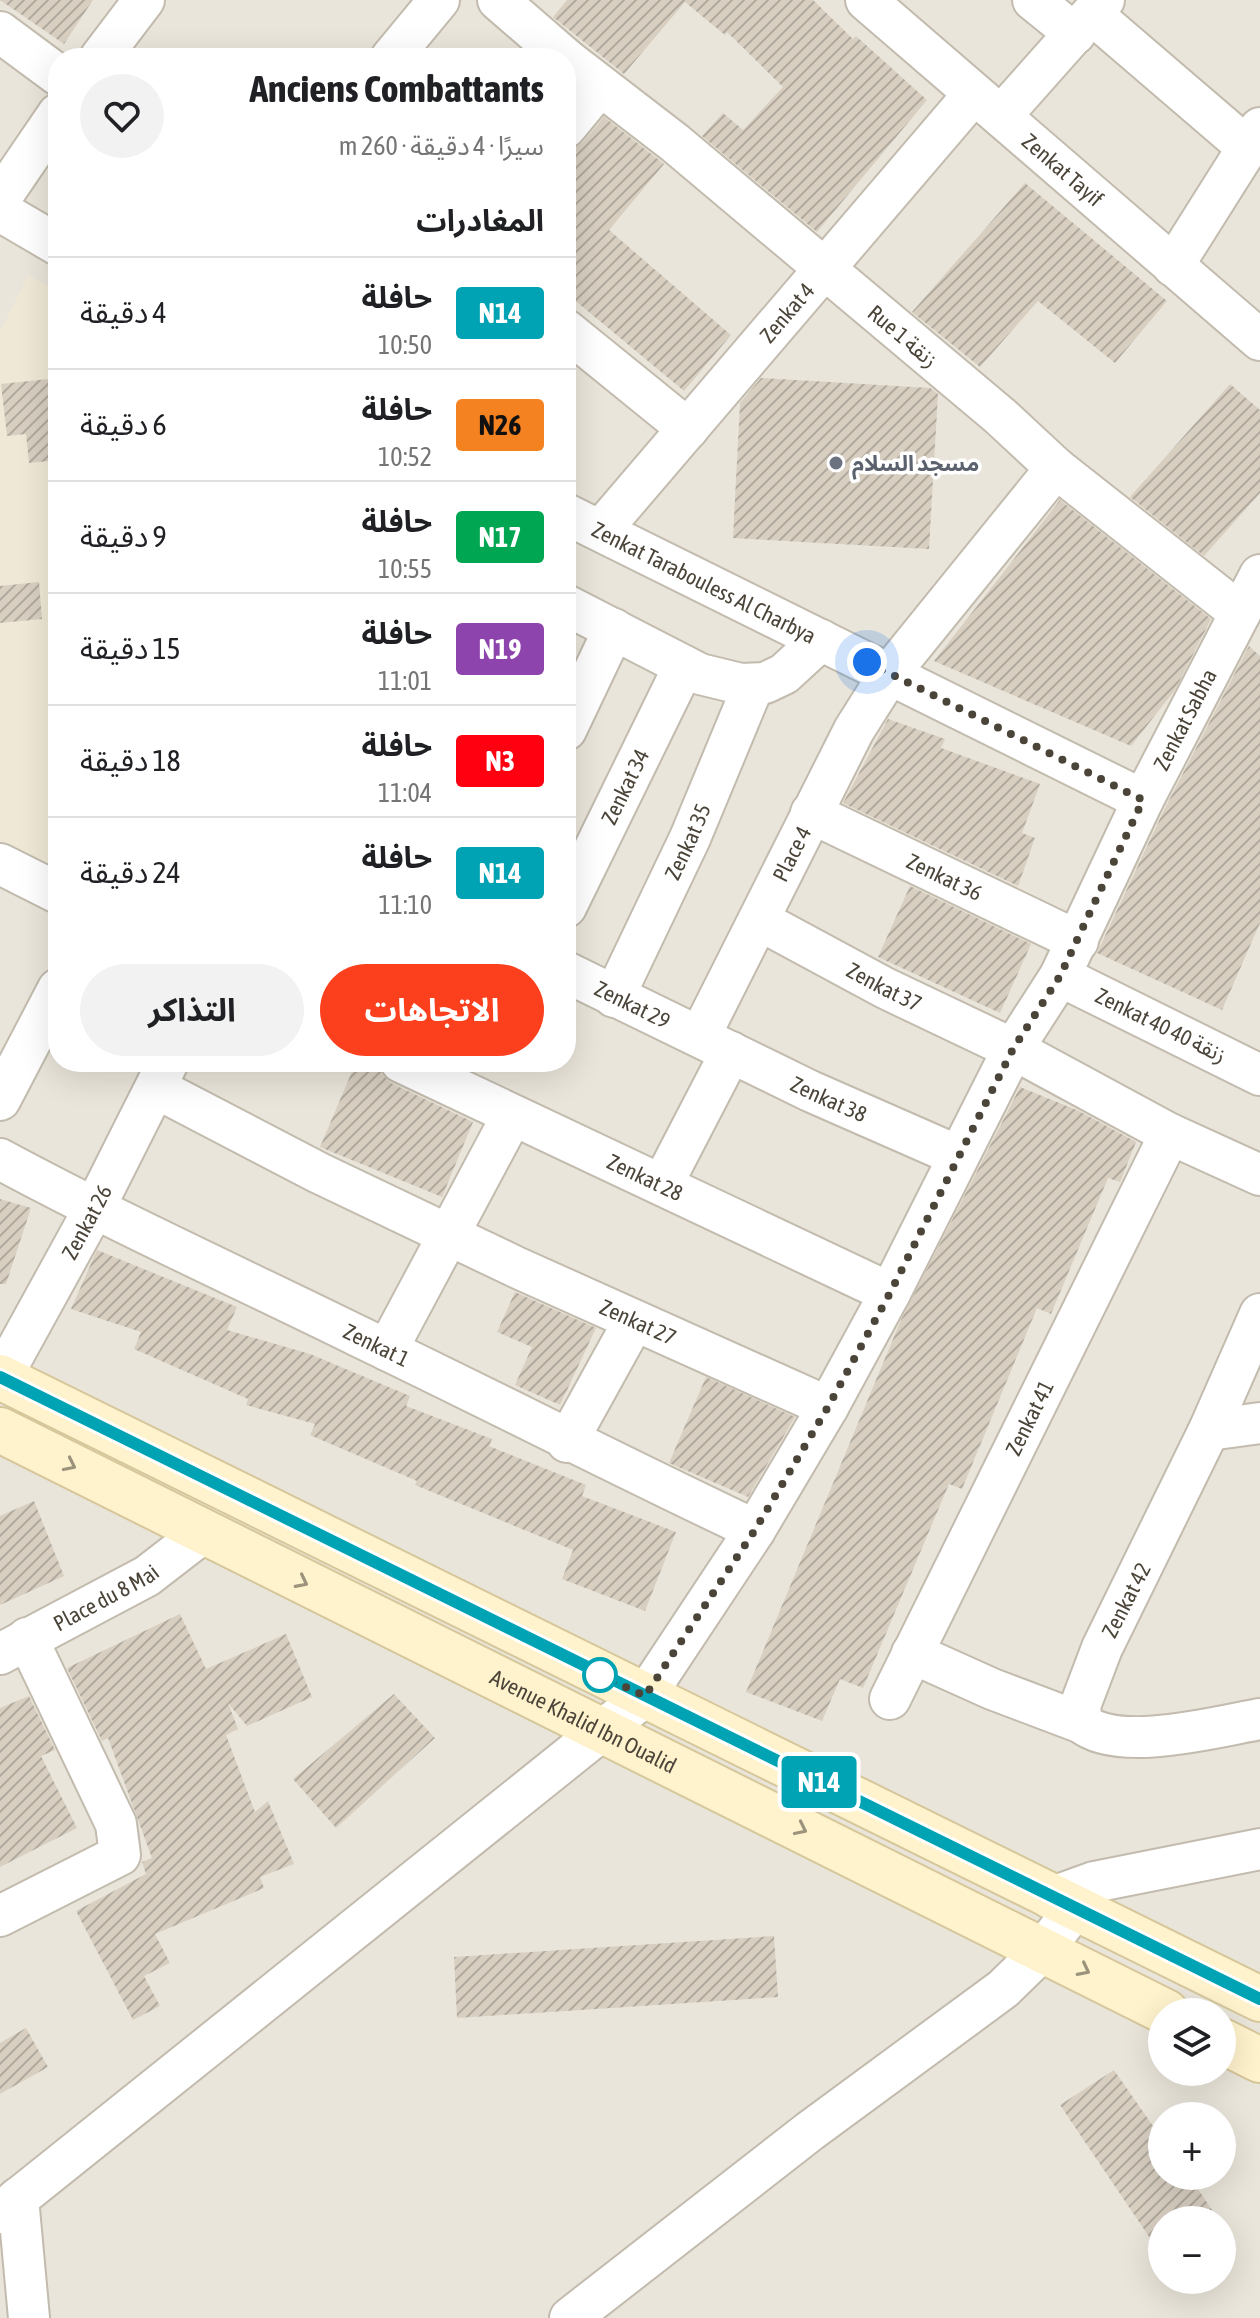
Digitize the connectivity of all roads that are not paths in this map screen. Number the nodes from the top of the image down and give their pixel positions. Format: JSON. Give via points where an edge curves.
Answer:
{"nodes":[{"id":1,"x":144,"y":0,"type":"edge"},
{"id":2,"x":439,"y":0,"type":"edge"},
{"id":3,"x":498,"y":0,"type":"edge"},
{"id":4,"x":866,"y":0,"type":"edge"},
{"id":5,"x":1033,"y":0,"type":"edge"},
{"id":6,"x":1091,"y":16,"type":"edge"},
{"id":7,"x":0,"y":32,"type":"edge"},
{"id":8,"x":108,"y":48,"type":"edge"},
{"id":9,"x":399,"y":48,"type":"edge"},
{"id":10,"x":554,"y":48,"type":"edge"},
{"id":11,"x":576,"y":67,"type":"edge"},
{"id":12,"x":48,"y":68,"type":"edge"},
{"id":13,"x":599,"y":87,"type":"junction"},
{"id":14,"x":987,"y":106,"type":"junction"},
{"id":15,"x":576,"y":115,"type":"edge"},
{"id":16,"x":48,"y":129,"type":"edge"},
{"id":17,"x":1250,"y":160,"type":"edge"},
{"id":18,"x":0,"y":199,"type":"edge"},
{"id":19,"x":0,"y":211,"type":"edge"},
{"id":20,"x":48,"y":239,"type":"edge"},
{"id":21,"x":1173,"y":266,"type":"junction"},
{"id":22,"x":825,"y":271,"type":"junction"},
{"id":23,"x":576,"y":338,"type":"edge"},
{"id":24,"x":1260,"y":340,"type":"edge"},
{"id":25,"x":688,"y":429,"type":"junction"},
{"id":26,"x":1056,"y":468,"type":"junction"},
{"id":27,"x":584,"y":522,"type":"edge"},
{"id":28,"x":1254,"y":588,"type":"edge"},
{"id":29,"x":576,"y":610,"type":"edge"},
{"id":30,"x":614,"y":629,"type":"junction"},
{"id":31,"x":821,"y":640,"type":"junction"},
{"id":32,"x":684,"y":666,"type":"junction"},
{"id":33,"x":890,"y":673,"type":"junction"},
{"id":34,"x":754,"y":684,"type":"junction"},
{"id":35,"x":576,"y":709,"type":"edge"},
{"id":36,"x":1143,"y":800,"type":"junction"},
{"id":37,"x":811,"y":813,"type":"junction"},
{"id":38,"x":0,"y":864,"type":"edge"},
{"id":39,"x":576,"y":887,"type":"edge"},
{"id":40,"x":48,"y":888,"type":"edge"},
{"id":41,"x":759,"y":920,"type":"junction"},
{"id":42,"x":1078,"y":941,"type":"junction"},
{"id":43,"x":1060,"y":976,"type":"junction"},
{"id":44,"x":576,"y":977,"type":"edge"},
{"id":45,"x":614,"y":997,"type":"junction"},
{"id":46,"x":48,"y":1008,"type":"edge"},
{"id":47,"x":716,"y":1044,"type":"junction"},
{"id":48,"x":1013,"y":1049,"type":"junction"},
{"id":49,"x":422,"y":1072,"type":"edge"},
{"id":50,"x":162,"y":1075,"type":"edge"},
{"id":51,"x":1260,"y":1075,"type":"edge"},
{"id":52,"x":0,"y":1100,"type":"edge"},
{"id":53,"x":512,"y":1116,"type":"junction"},
{"id":54,"x":1170,"y":1134,"type":"junction"},
{"id":55,"x":958,"y":1156,"type":"junction"},
{"id":56,"x":0,"y":1159,"type":"edge"},
{"id":57,"x":1260,"y":1175,"type":"edge"},
{"id":58,"x":663,"y":1183,"type":"junction"},
{"id":59,"x":94,"y":1209,"type":"junction"},
{"id":60,"x":449,"y":1233,"type":"junction"},
{"id":61,"x":890,"y":1293,"type":"junction"},
{"id":62,"x":1260,"y":1314,"type":"edge"},
{"id":63,"x":634,"y":1321,"type":"junction"},
{"id":64,"x":387,"y":1350,"type":"junction"},
{"id":65,"x":0,"y":1378,"type":"edge"},
{"id":66,"x":828,"y":1407,"type":"junction"},
{"id":67,"x":1260,"y":1423,"type":"edge"},
{"id":68,"x":0,"y":1430,"type":"edge"},
{"id":69,"x":1209,"y":1430,"type":"junction"},
{"id":70,"x":567,"y":1442,"type":"junction"},
{"id":71,"x":755,"y":1530,"type":"junction"},
{"id":72,"x":204,"y":1532,"type":"junction"},
{"id":73,"x":14,"y":1646,"type":"edge"},
{"id":74,"x":912,"y":1653,"type":"junction"},
{"id":75,"x":645,"y":1696,"type":"junction"},
{"id":76,"x":890,"y":1699,"type":"dead end"},
{"id":77,"x":1260,"y":1719,"type":"edge"},
{"id":78,"x":1082,"y":1723,"type":"junction"},
{"id":79,"x":602,"y":1729,"type":"junction"},
{"id":80,"x":1260,"y":1849,"type":"edge"},
{"id":81,"x":1062,"y":1904,"type":"junction"},
{"id":82,"x":0,"y":1916,"type":"edge"},
{"id":83,"x":1043,"y":1950,"type":"junction"},
{"id":84,"x":1260,"y":1999,"type":"edge"},
{"id":85,"x":1148,"y":2003,"type":"edge"},
{"id":86,"x":1236,"y":2048,"type":"edge"},
{"id":87,"x":1260,"y":2060,"type":"edge"},
{"id":88,"x":9,"y":2205,"type":"edge"},
{"id":89,"x":29,"y":2318,"type":"edge"},
{"id":90,"x":570,"y":2318,"type":"edge"}],
"edges":[{"from":1,"to":8,"type":"street"},
{"from":2,"to":9,"type":"street"},
{"from":3,"to":10,"type":"street","name":"Rue 1 زنقة"},
{"from":4,"to":14,"type":"street","name":"Zenkat Tayif"},
{"from":5,"to":6,"type":"street"},
{"from":6,"to":14,"type":"street","name":"Zenkat 4"},
{"from":6,"to":17,"type":"street"},
{"from":7,"to":12,"type":"street"},
{"from":11,"to":13,"type":"street","name":"Rue 1 زنقة"},
{"from":13,"to":15,"type":"street"},
{"from":13,"to":22,"type":"street","name":"Rue 1 زنقة","via":[[675,143]]},
{"from":14,"to":21,"type":"street","name":"Zenkat Tayif"},
{"from":14,"to":22,"type":"street","name":"Zenkat 4"},
{"from":16,"to":18,"type":"street"},
{"from":17,"to":21,"type":"street"},
{"from":19,"to":20,"type":"street"},
{"from":21,"to":24,"type":"street","name":"Zenkat Tayif"},
{"from":22,"to":25,"type":"street","name":"Zenkat 4"},
{"from":22,"to":26,"type":"street","name":"Rue 1 زنقة"},
{"from":23,"to":25,"type":"street"},
{"from":25,"to":27,"type":"street","name":"Zenkat 4"},
{"from":26,"to":28,"type":"street","name":"Rue 1 زنقة"},
{"from":26,"to":33,"type":"street","name":"Place 4"},
{"from":27,"to":31,"type":"street","name":"Zenkat Tarabouless Al Charbya"},
{"from":28,"to":36,"type":"street","name":"Zenkat Sabha"},
{"from":29,"to":30,"type":"street"},
{"from":30,"to":32,"type":"street"},
{"from":30,"to":35,"type":"street"},
{"from":31,"to":33,"type":"street","name":"Zenkat Tarabouless Al Charbya"},
{"from":31,"to":34,"type":"street","via":[[784,674]]},
{"from":32,"to":34,"type":"street"},
{"from":32,"to":39,"type":"street","name":"Zenkat 34"},
{"from":33,"to":36,"type":"street","name":"Zenkat Tarabouless Al Charbya"},
{"from":33,"to":37,"type":"street","name":"Place 4"},
{"from":34,"to":45,"type":"street","name":"Zenkat 35","via":[[690,838]]},
{"from":36,"to":42,"type":"street","name":"Zenkat Sabha"},
{"from":37,"to":41,"type":"street","name":"Place 4"},
{"from":37,"to":42,"type":"street","name":"Zenkat 36"},
{"from":38,"to":40,"type":"street"},
{"from":41,"to":47,"type":"street","name":"Place 4"},
{"from":41,"to":48,"type":"street","name":"Zenkat 37"},
{"from":42,"to":43,"type":"street","name":"Zenkat Sabha"},
{"from":43,"to":48,"type":"street","name":"Zenkat Sabha"},
{"from":43,"to":51,"type":"street","name":"Zenkat 40 زنقة 40"},
{"from":44,"to":45,"type":"street","name":"Zenkat 29"},
{"from":45,"to":47,"type":"street","name":"Zenkat 29"},
{"from":46,"to":52,"type":"street"},
{"from":47,"to":55,"type":"street","name":"Zenkat 38"},
{"from":47,"to":58,"type":"street","name":"Place 4"},
{"from":48,"to":54,"type":"street","name":"Zenkat 37"},
{"from":48,"to":55,"type":"street","name":"Zenkat Sabha"},
{"from":49,"to":53,"type":"street","name":"Zenkat 28"},
{"from":50,"to":59,"type":"street","name":"Zenkat 26"},
{"from":50,"to":60,"type":"street","name":"Zenkat 27","via":[[319,1173]]},
{"from":53,"to":58,"type":"street","name":"Zenkat 28"},
{"from":53,"to":60,"type":"street"},
{"from":54,"to":57,"type":"street","name":"Zenkat 37"},
{"from":54,"to":74,"type":"street","name":"Zenkat 41"},
{"from":55,"to":61,"type":"street","name":"Zenkat Sabha"},
{"from":56,"to":59,"type":"street","name":"Zenkat 1"},
{"from":58,"to":61,"type":"street","name":"Zenkat 28"},
{"from":59,"to":64,"type":"street","name":"Zenkat 1"},
{"from":59,"to":65,"type":"street","name":"Zenkat 26"},
{"from":60,"to":63,"type":"street","name":"Zenkat 27"},
{"from":60,"to":64,"type":"street"},
{"from":61,"to":66,"type":"street","name":"Zenkat Sabha"},
{"from":62,"to":69,"type":"street","name":"Zenkat 42"},
{"from":63,"to":66,"type":"street","name":"Zenkat 27"},
{"from":63,"to":70,"type":"street"},
{"from":64,"to":70,"type":"street","name":"Zenkat 1"},
{"from":65,"to":75,"type":"main road"},
{"from":66,"to":71,"type":"street","name":"Zenkat Sabha"},
{"from":67,"to":69,"type":"street"},
{"from":68,"to":72,"type":"main road","name":"Avenue Khalid Ibn Oualid","one_way":true},
{"from":69,"to":78,"type":"street","name":"Zenkat 42","via":[[1102,1648],[1080,1706]]},
{"from":70,"to":71,"type":"street","name":"Zenkat 1"},
{"from":71,"to":75,"type":"street","name":"Zenkat Sabha"},
{"from":72,"to":73,"type":"street","name":"Place du 8 Mai","via":[[147,1576]]},
{"from":72,"to":79,"type":"main road","name":"Avenue Khalid Ibn Oualid","one_way":true},
{"from":73,"to":82,"type":"street","via":[[116,1824],[120,1855]]},
{"from":74,"to":76,"type":"street","name":"Zenkat 41"},
{"from":74,"to":78,"type":"street"},
{"from":75,"to":79,"type":"street","name":"Zenkat Sabha"},
{"from":75,"to":81,"type":"main road"},
{"from":77,"to":78,"type":"street","via":[[1175,1734],[1117,1737],[1095,1733]]},
{"from":79,"to":83,"type":"main road","name":"Avenue Khalid Ibn Oualid","one_way":true},
{"from":79,"to":88,"type":"street","name":"Zenkat Sabha"},
{"from":80,"to":81,"type":"street","via":[[1094,1882]]},
{"from":81,"to":83,"type":"street"},
{"from":81,"to":84,"type":"main road"},
{"from":83,"to":85,"type":"main road","name":"Avenue Khalid Ibn Oualid","one_way":true},
{"from":83,"to":90,"type":"street","via":[[1003,1989]]},
{"from":86,"to":87,"type":"main road"},
{"from":88,"to":89,"type":"street"}]}
